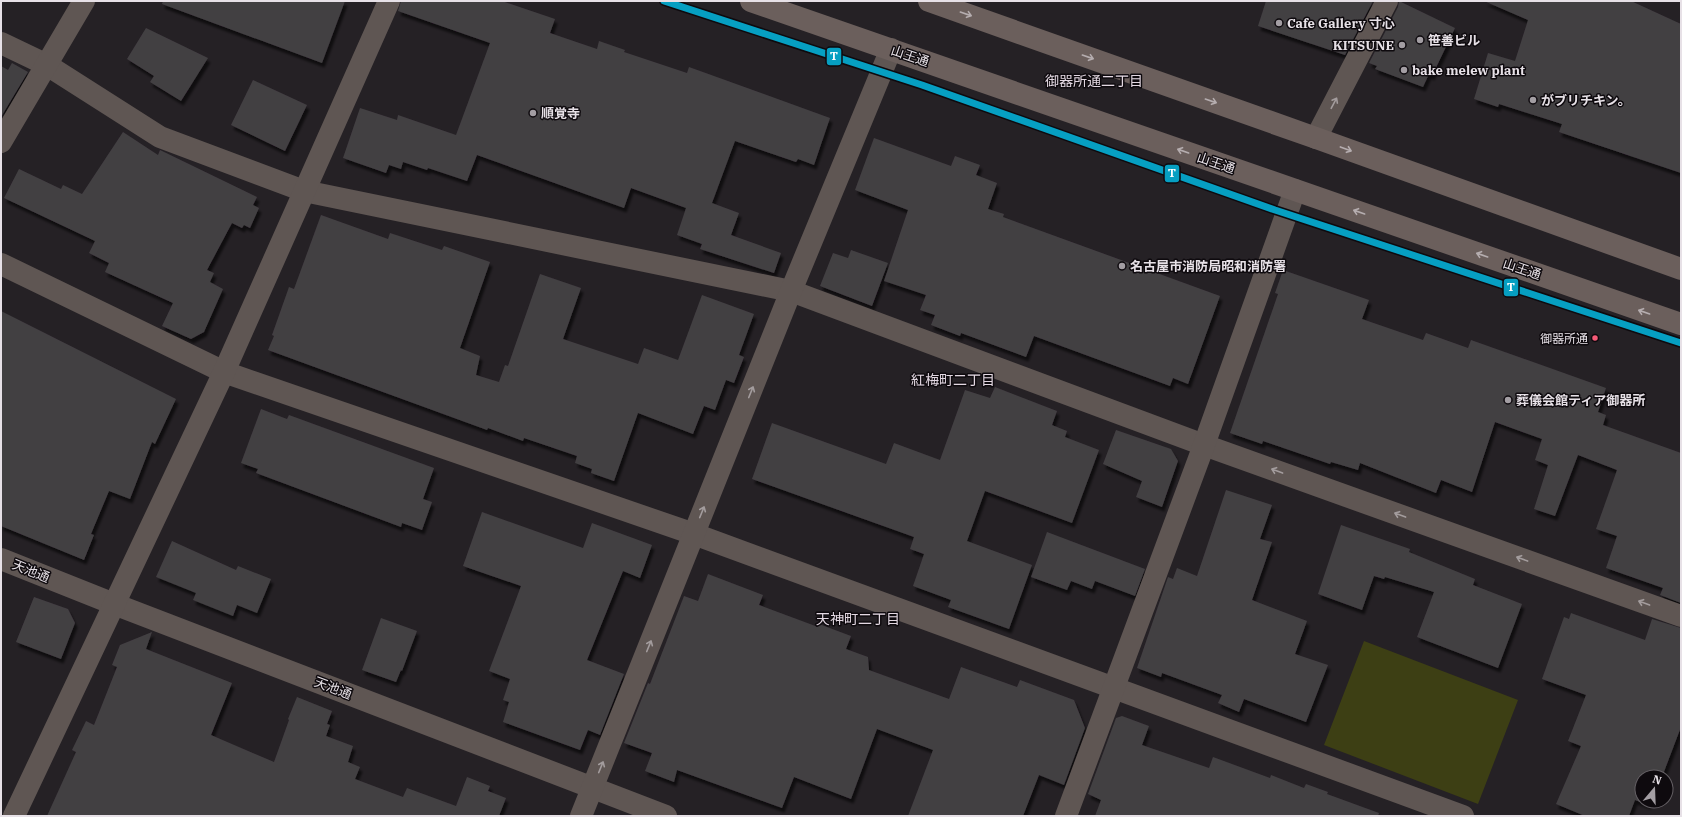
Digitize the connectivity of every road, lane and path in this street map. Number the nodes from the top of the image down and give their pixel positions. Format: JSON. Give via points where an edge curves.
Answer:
{"nodes":[{"id":1,"x":84,"y":1,"type":"edge"},
{"id":2,"x":389,"y":1,"type":"edge"},
{"id":3,"x":751,"y":1,"type":"edge"},
{"id":4,"x":929,"y":1,"type":"edge"},
{"id":5,"x":1387,"y":1,"type":"edge"},
{"id":6,"x":1,"y":43,"type":"edge"},
{"id":7,"x":891,"y":49,"type":"junction"},
{"id":8,"x":47,"y":65,"type":"junction"},
{"id":9,"x":1316,"y":138,"type":"junction"},
{"id":10,"x":1,"y":142,"type":"edge"},
{"id":11,"x":1295,"y":190,"type":"junction"},
{"id":12,"x":304,"y":191,"type":"junction"},
{"id":13,"x":1,"y":264,"type":"edge"},
{"id":14,"x":1681,"y":269,"type":"edge"},
{"id":15,"x":791,"y":291,"type":"junction"},
{"id":16,"x":1681,"y":324,"type":"edge"},
{"id":17,"x":224,"y":372,"type":"junction"},
{"id":18,"x":1204,"y":445,"type":"junction"},
{"id":19,"x":694,"y":534,"type":"junction"},
{"id":20,"x":1,"y":559,"type":"edge"},
{"id":21,"x":114,"y":604,"type":"junction"},
{"id":22,"x":1681,"y":616,"type":"edge"},
{"id":23,"x":1114,"y":687,"type":"junction"},
{"id":24,"x":592,"y":788,"type":"junction"},
{"id":25,"x":14,"y":816,"type":"edge"},
{"id":26,"x":581,"y":816,"type":"edge"},
{"id":27,"x":666,"y":816,"type":"edge"},
{"id":28,"x":1066,"y":816,"type":"edge"},
{"id":29,"x":1463,"y":816,"type":"edge"}],
"edges":[{"from":1,"to":8,"type":"street"},
{"from":2,"to":12,"type":"street"},
{"from":3,"to":7,"type":"main road","name":"山王通"},
{"from":4,"to":9,"type":"main road","one_way":true},
{"from":9,"to":5,"type":"street","one_way":true},
{"from":6,"to":8,"type":"street"},
{"from":11,"to":7,"type":"main road","name":"山王通","one_way":true},
{"from":7,"to":15,"type":"street"},
{"from":8,"to":10,"type":"street"},
{"from":8,"to":12,"type":"street","via":[[160,137]]},
{"from":9,"to":14,"type":"main road","one_way":true},
{"from":16,"to":11,"type":"main road","name":"山王通","one_way":true},
{"from":11,"to":18,"type":"street"},
{"from":12,"to":15,"type":"street"},
{"from":12,"to":17,"type":"street"},
{"from":13,"to":17,"type":"street"},
{"from":15,"to":18,"type":"street"},
{"from":19,"to":15,"type":"street","one_way":true},
{"from":17,"to":19,"type":"street"},
{"from":17,"to":21,"type":"street"},
{"from":22,"to":18,"type":"street","one_way":true},
{"from":18,"to":23,"type":"street"},
{"from":19,"to":23,"type":"street"},
{"from":24,"to":19,"type":"street","one_way":true},
{"from":20,"to":21,"type":"street","name":"天池通"},
{"from":21,"to":24,"type":"street","name":"天池通"},
{"from":21,"to":25,"type":"street"},
{"from":23,"to":28,"type":"street"},
{"from":23,"to":29,"type":"street"},
{"from":24,"to":26,"type":"street"},
{"from":24,"to":27,"type":"street","name":"天池通"}]}
